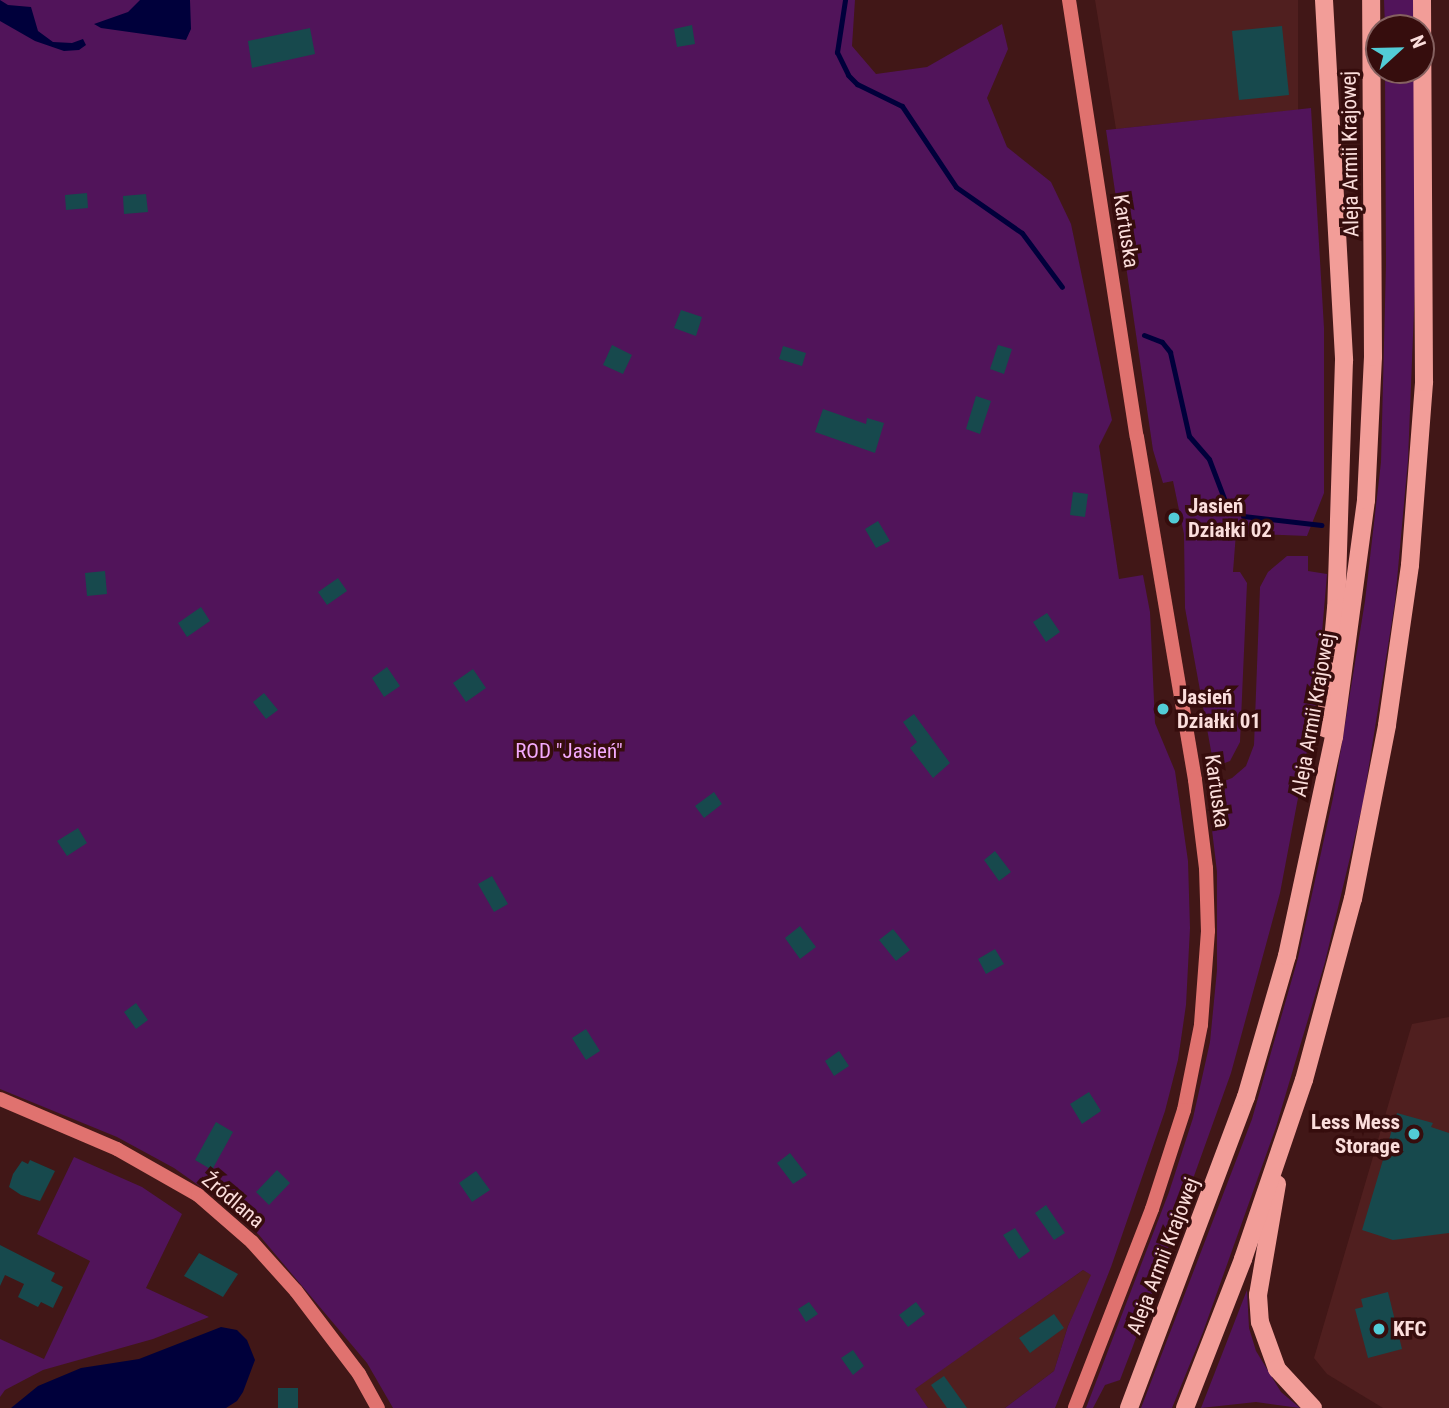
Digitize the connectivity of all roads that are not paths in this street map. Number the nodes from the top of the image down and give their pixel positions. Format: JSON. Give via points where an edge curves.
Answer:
{"nodes":[{"id":1,"x":1069,"y":0,"type":"edge"},
{"id":2,"x":1324,"y":0,"type":"edge"},
{"id":3,"x":1371,"y":0,"type":"edge"},
{"id":4,"x":1422,"y":0,"type":"edge"},
{"id":5,"x":1314,"y":841,"type":"junction"},
{"id":6,"x":0,"y":1099,"type":"edge"},
{"id":7,"x":1283,"y":1146,"type":"junction"},
{"id":8,"x":378,"y":1408,"type":"edge"},
{"id":9,"x":1075,"y":1408,"type":"edge"},
{"id":10,"x":1129,"y":1408,"type":"edge"},
{"id":11,"x":1185,"y":1408,"type":"edge"},
{"id":12,"x":1313,"y":1408,"type":"edge"}],
"edges":[{"from":1,"to":9,"type":"street","name":"Kartuska","via":[[1195,780],[1208,931],[1201,1024],[1178,1133]]},
{"from":2,"to":5,"type":"main road","via":[[1344,360],[1336,595]]},
{"from":3,"to":5,"type":"main road","name":"Aleja Armii Krajowej","via":[[1373,357],[1366,500],[1350,632]]},
{"from":4,"to":7,"type":"main road","via":[[1424,382],[1409,565],[1364,849],[1333,979]]},
{"from":5,"to":10,"type":"main road","name":"Aleja Armii Krajowej","via":[[1246,1097]]},
{"from":6,"to":8,"type":"street","name":"Źródlana","via":[[117,1149],[198,1195],[252,1242],[296,1291],[359,1374]]},
{"from":7,"to":11,"type":"main road"},
{"from":7,"to":12,"type":"main road","via":[[1262,1263],[1260,1322],[1277,1369]]}]}
